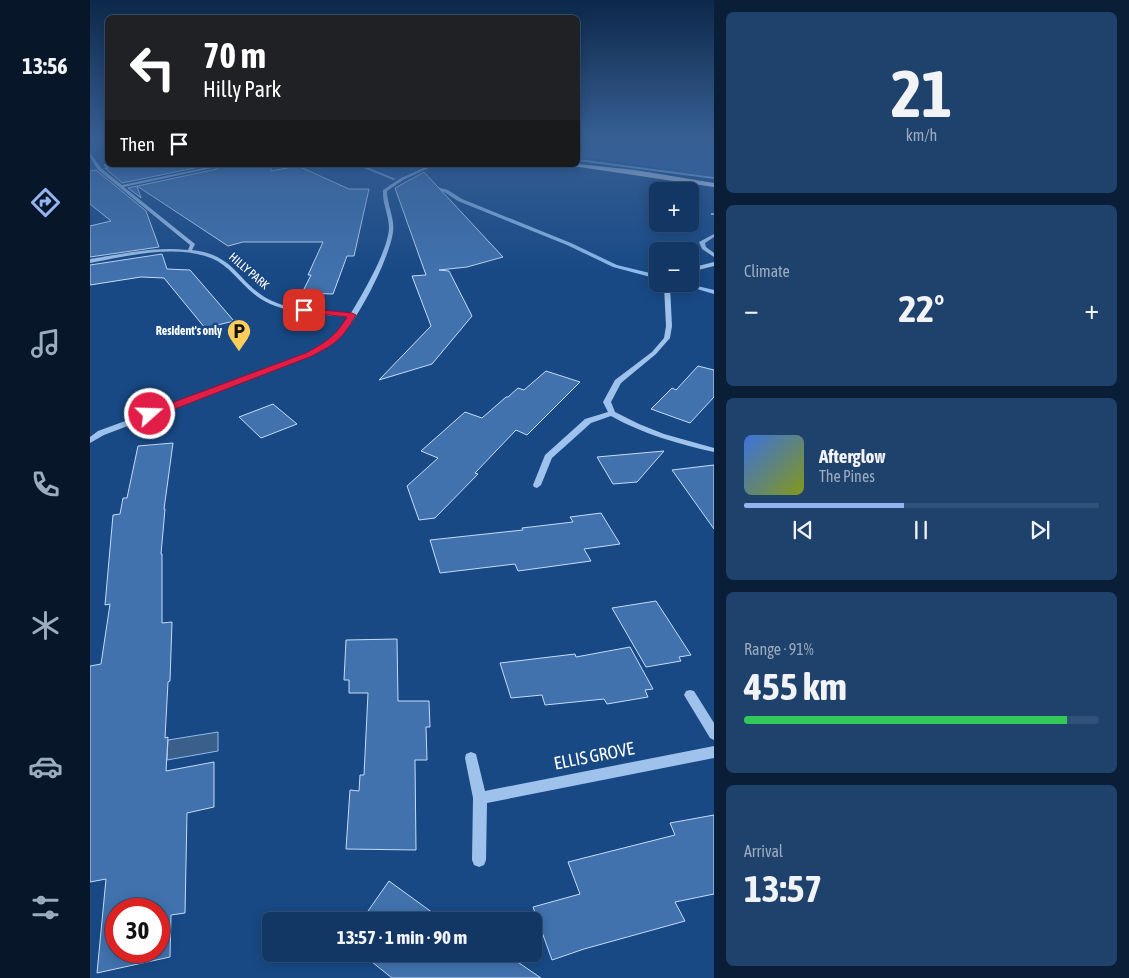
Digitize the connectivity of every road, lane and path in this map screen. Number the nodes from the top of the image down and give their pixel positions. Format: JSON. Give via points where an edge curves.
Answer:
{"nodes":[{"id":1,"x":116,"y":184,"type":"edge"},
{"id":2,"x":135,"y":184,"type":"edge"},
{"id":3,"x":395,"y":184,"type":"edge"},
{"id":4,"x":120,"y":187,"type":"junction"},
{"id":5,"x":714,"y":235,"type":"edge"},
{"id":6,"x":189,"y":252,"type":"junction"},
{"id":7,"x":714,"y":255,"type":"edge"},
{"id":8,"x":90,"y":261,"type":"edge"},
{"id":9,"x":714,"y":264,"type":"edge"},
{"id":10,"x":699,"y":268,"type":"edge"},
{"id":11,"x":668,"y":292,"type":"edge"},
{"id":12,"x":352,"y":315,"type":"junction"},
{"id":13,"x":612,"y":413,"type":"junction"},
{"id":14,"x":90,"y":441,"type":"edge"},
{"id":15,"x":714,"y":450,"type":"edge"},
{"id":16,"x":537,"y":485,"type":"dead end"},
{"id":17,"x":690,"y":695,"type":"dead end"},
{"id":18,"x":714,"y":734,"type":"edge"},
{"id":19,"x":714,"y":752,"type":"edge"},
{"id":20,"x":471,"y":758,"type":"dead end"},
{"id":21,"x":480,"y":798,"type":"junction"},
{"id":22,"x":479,"y":860,"type":"dead end"}],
"edges":[{"from":1,"to":4,"type":"street"},
{"from":2,"to":4,"type":"street"},
{"from":3,"to":12,"type":"street","via":[[385,190],[384,199],[391,230],[389,246]]},
{"from":4,"to":6,"type":"street","via":[[194,245]]},
{"from":5,"to":7,"type":"street","via":[[702,242],[704,248]]},
{"from":6,"to":8,"type":"street","name":"HILLY PARK"},
{"from":6,"to":12,"type":"street","name":"HILLY PARK","via":[[224,262],[257,295],[269,302]]},
{"from":9,"to":10,"type":"street"},
{"from":11,"to":13,"type":"street","via":[[667,338],[618,382],[607,402]]},
{"from":12,"to":14,"type":"street","via":[[340,335],[309,354],[134,420]]},
{"from":13,"to":15,"type":"street","via":[[654,433]]},
{"from":13,"to":16,"type":"street","via":[[588,421],[548,457]]},
{"from":17,"to":18,"type":"street"},
{"from":19,"to":21,"type":"street","name":"ELLIS GROVE"},
{"from":20,"to":21,"type":"street"},
{"from":21,"to":22,"type":"street"}]}
